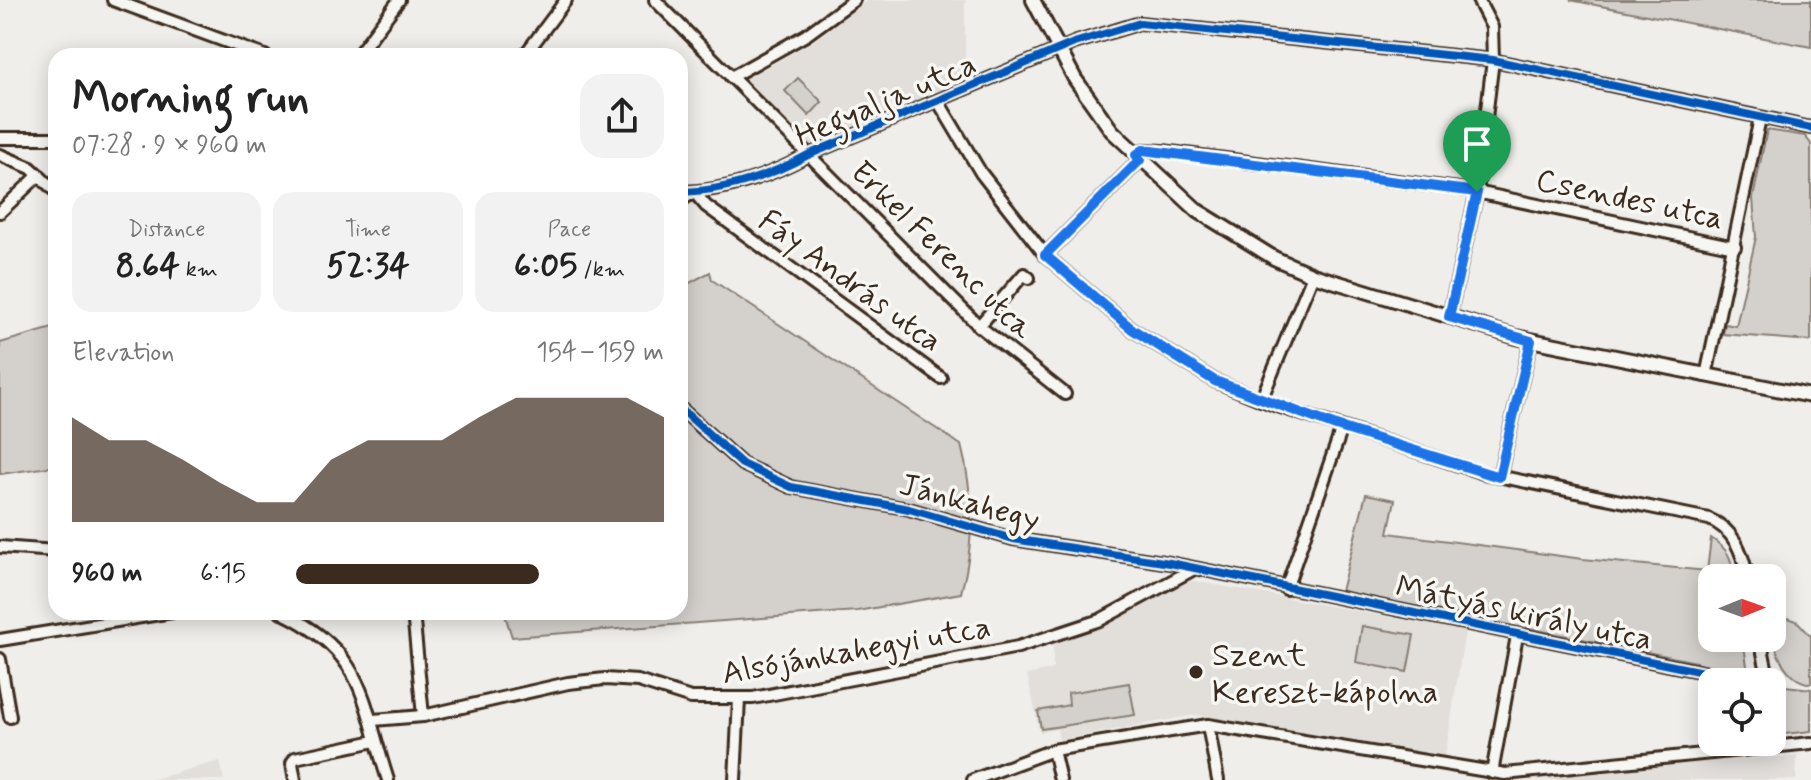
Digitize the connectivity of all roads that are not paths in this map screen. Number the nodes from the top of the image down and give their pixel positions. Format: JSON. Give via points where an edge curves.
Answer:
{"nodes":[{"id":1,"x":113,"y":0,"type":"edge"},
{"id":2,"x":399,"y":0,"type":"edge"},
{"id":3,"x":566,"y":0,"type":"edge"},
{"id":4,"x":655,"y":0,"type":"edge"},
{"id":5,"x":854,"y":0,"type":"edge"},
{"id":6,"x":1033,"y":0,"type":"edge"},
{"id":7,"x":1478,"y":0,"type":"edge"},
{"id":8,"x":243,"y":48,"type":"edge"},
{"id":9,"x":363,"y":48,"type":"edge"},
{"id":10,"x":530,"y":48,"type":"edge"},
{"id":11,"x":1059,"y":50,"type":"junction"},
{"id":12,"x":1493,"y":60,"type":"junction"},
{"id":13,"x":731,"y":77,"type":"junction"},
{"id":14,"x":938,"y":101,"type":"junction"},
{"id":15,"x":1760,"y":118,"type":"junction"},
{"id":16,"x":1811,"y":128,"type":"edge"},
{"id":17,"x":0,"y":138,"type":"edge"},
{"id":18,"x":48,"y":138,"type":"edge"},
{"id":19,"x":0,"y":155,"type":"edge"},
{"id":20,"x":808,"y":155,"type":"junction"},
{"id":21,"x":1138,"y":158,"type":"junction"},
{"id":22,"x":39,"y":175,"type":"junction"},
{"id":23,"x":48,"y":184,"type":"edge"},
{"id":24,"x":688,"y":192,"type":"edge"},
{"id":25,"x":694,"y":192,"type":"junction"},
{"id":26,"x":1477,"y":192,"type":"junction"},
{"id":27,"x":688,"y":196,"type":"edge"},
{"id":28,"x":0,"y":212,"type":"edge"},
{"id":29,"x":1735,"y":247,"type":"junction"},
{"id":30,"x":1045,"y":255,"type":"junction"},
{"id":31,"x":1313,"y":275,"type":"junction"},
{"id":32,"x":1029,"y":278,"type":"dead end"},
{"id":33,"x":1449,"y":317,"type":"junction"},
{"id":34,"x":979,"y":326,"type":"junction"},
{"id":35,"x":1531,"y":341,"type":"junction"},
{"id":36,"x":1706,"y":376,"type":"junction"},
{"id":37,"x":941,"y":378,"type":"dead end"},
{"id":38,"x":1065,"y":394,"type":"dead end"},
{"id":39,"x":1811,"y":396,"type":"edge"},
{"id":40,"x":1261,"y":400,"type":"junction"},
{"id":41,"x":688,"y":415,"type":"edge"},
{"id":42,"x":1342,"y":428,"type":"junction"},
{"id":43,"x":1499,"y":477,"type":"junction"},
{"id":44,"x":0,"y":547,"type":"edge"},
{"id":45,"x":48,"y":550,"type":"edge"},
{"id":46,"x":1743,"y":564,"type":"edge"},
{"id":47,"x":1192,"y":570,"type":"junction"},
{"id":48,"x":1286,"y":589,"type":"junction"},
{"id":49,"x":123,"y":620,"type":"edge"},
{"id":50,"x":294,"y":620,"type":"edge"},
{"id":51,"x":414,"y":620,"type":"edge"},
{"id":52,"x":1517,"y":636,"type":"junction"},
{"id":53,"x":0,"y":640,"type":"edge"},
{"id":54,"x":0,"y":659,"type":"edge"},
{"id":55,"x":1698,"y":671,"type":"edge"},
{"id":56,"x":739,"y":699,"type":"junction"},
{"id":57,"x":423,"y":716,"type":"junction"},
{"id":58,"x":10,"y":717,"type":"dead end"},
{"id":59,"x":373,"y":720,"type":"junction"},
{"id":60,"x":1208,"y":725,"type":"junction"},
{"id":61,"x":375,"y":741,"type":"junction"},
{"id":62,"x":1811,"y":743,"type":"edge"},
{"id":63,"x":1786,"y":745,"type":"edge"},
{"id":64,"x":1053,"y":750,"type":"junction"},
{"id":65,"x":1698,"y":754,"type":"edge"},
{"id":66,"x":1492,"y":773,"type":"junction"},
{"id":67,"x":295,"y":780,"type":"edge"},
{"id":68,"x":388,"y":780,"type":"edge"},
{"id":69,"x":735,"y":780,"type":"edge"},
{"id":70,"x":973,"y":780,"type":"edge"},
{"id":71,"x":1060,"y":780,"type":"edge"},
{"id":72,"x":1218,"y":780,"type":"edge"}],
"edges":[{"from":1,"to":8,"type":"street"},
{"from":2,"to":9,"type":"street"},
{"from":3,"to":10,"type":"street"},
{"from":4,"to":13,"type":"street","name":"Erkel Ferenc utca"},
{"from":5,"to":13,"type":"street","via":[[806,35]]},
{"from":6,"to":11,"type":"street"},
{"from":7,"to":12,"type":"street","via":[[1492,27]]},
{"from":11,"to":12,"type":"street","name":"Hegyalja utca","via":[[1130,24],[1156,23]]},
{"from":11,"to":14,"type":"street","name":"Hegyalja utca"},
{"from":11,"to":21,"type":"street","via":[[1088,101]]},
{"from":12,"to":15,"type":"street","name":"Hegyalja utca"},
{"from":12,"to":26,"type":"street"},
{"from":13,"to":20,"type":"street","name":"Erkel Ferenc utca"},
{"from":14,"to":20,"type":"street","name":"Hegyalja utca"},
{"from":14,"to":30,"type":"street","via":[[981,173]]},
{"from":15,"to":16,"type":"street","name":"Hegyalja utca"},
{"from":15,"to":29,"type":"street"},
{"from":17,"to":18,"type":"street"},
{"from":19,"to":22,"type":"street"},
{"from":20,"to":25,"type":"street","name":"Hegyalja utca","via":[[773,174]]},
{"from":20,"to":34,"type":"street","name":"Erkel Ferenc utca"},
{"from":21,"to":26,"type":"street","name":"Csendes utca","via":[[1143,150],[1163,151]]},
{"from":21,"to":30,"type":"street"},
{"from":21,"to":31,"type":"street","via":[[1219,227]]},
{"from":22,"to":23,"type":"street"},
{"from":22,"to":28,"type":"street"},
{"from":24,"to":25,"type":"street","name":"Hegyalja utca"},
{"from":25,"to":27,"type":"street"},
{"from":25,"to":37,"type":"street","name":"Fáy András utca"},
{"from":26,"to":29,"type":"street","name":"Csendes utca"},
{"from":26,"to":33,"type":"street"},
{"from":29,"to":36,"type":"street"},
{"from":30,"to":40,"type":"street","via":[[1155,345],[1215,381]]},
{"from":31,"to":33,"type":"street"},
{"from":31,"to":40,"type":"street"},
{"from":32,"to":34,"type":"street","via":[[1024,274]]},
{"from":33,"to":35,"type":"street"},
{"from":34,"to":38,"type":"street","name":"Erkel Ferenc utca"},
{"from":35,"to":36,"type":"street"},
{"from":35,"to":43,"type":"street"},
{"from":36,"to":39,"type":"street"},
{"from":40,"to":42,"type":"street"},
{"from":41,"to":47,"type":"street","name":"Jánkahegy","via":[[742,464],[791,487],[897,506],[1013,539]]},
{"from":42,"to":43,"type":"street"},
{"from":42,"to":48,"type":"street"},
{"from":43,"to":46,"type":"street","via":[[1709,519],[1735,541]]},
{"from":44,"to":45,"type":"street"},
{"from":47,"to":48,"type":"street","name":"Mátyás király utca"},
{"from":47,"to":56,"type":"street","name":"Alsójánkahegyi utca","via":[[1110,615],[1018,647]]},
{"from":48,"to":52,"type":"street","name":"Mátyás király utca"},
{"from":49,"to":53,"type":"street"},
{"from":50,"to":59,"type":"street","via":[[340,655],[360,683]]},
{"from":51,"to":57,"type":"street"},
{"from":52,"to":55,"type":"street","name":"Mátyás király utca"},
{"from":52,"to":66,"type":"street"},
{"from":54,"to":58,"type":"street"},
{"from":56,"to":57,"type":"street","name":"Alsójánkahegyi utca","via":[[691,698],[638,681],[605,679]]},
{"from":56,"to":69,"type":"street"},
{"from":57,"to":59,"type":"street","name":"Alsójánkahegyi utca"},
{"from":59,"to":61,"type":"street"},
{"from":60,"to":64,"type":"street"},
{"from":60,"to":66,"type":"street"},
{"from":60,"to":72,"type":"street"},
{"from":61,"to":67,"type":"street","via":[[295,758]]},
{"from":61,"to":68,"type":"street"},
{"from":62,"to":63,"type":"street"},
{"from":64,"to":70,"type":"street"},
{"from":64,"to":71,"type":"street"},
{"from":65,"to":66,"type":"street"}]}
